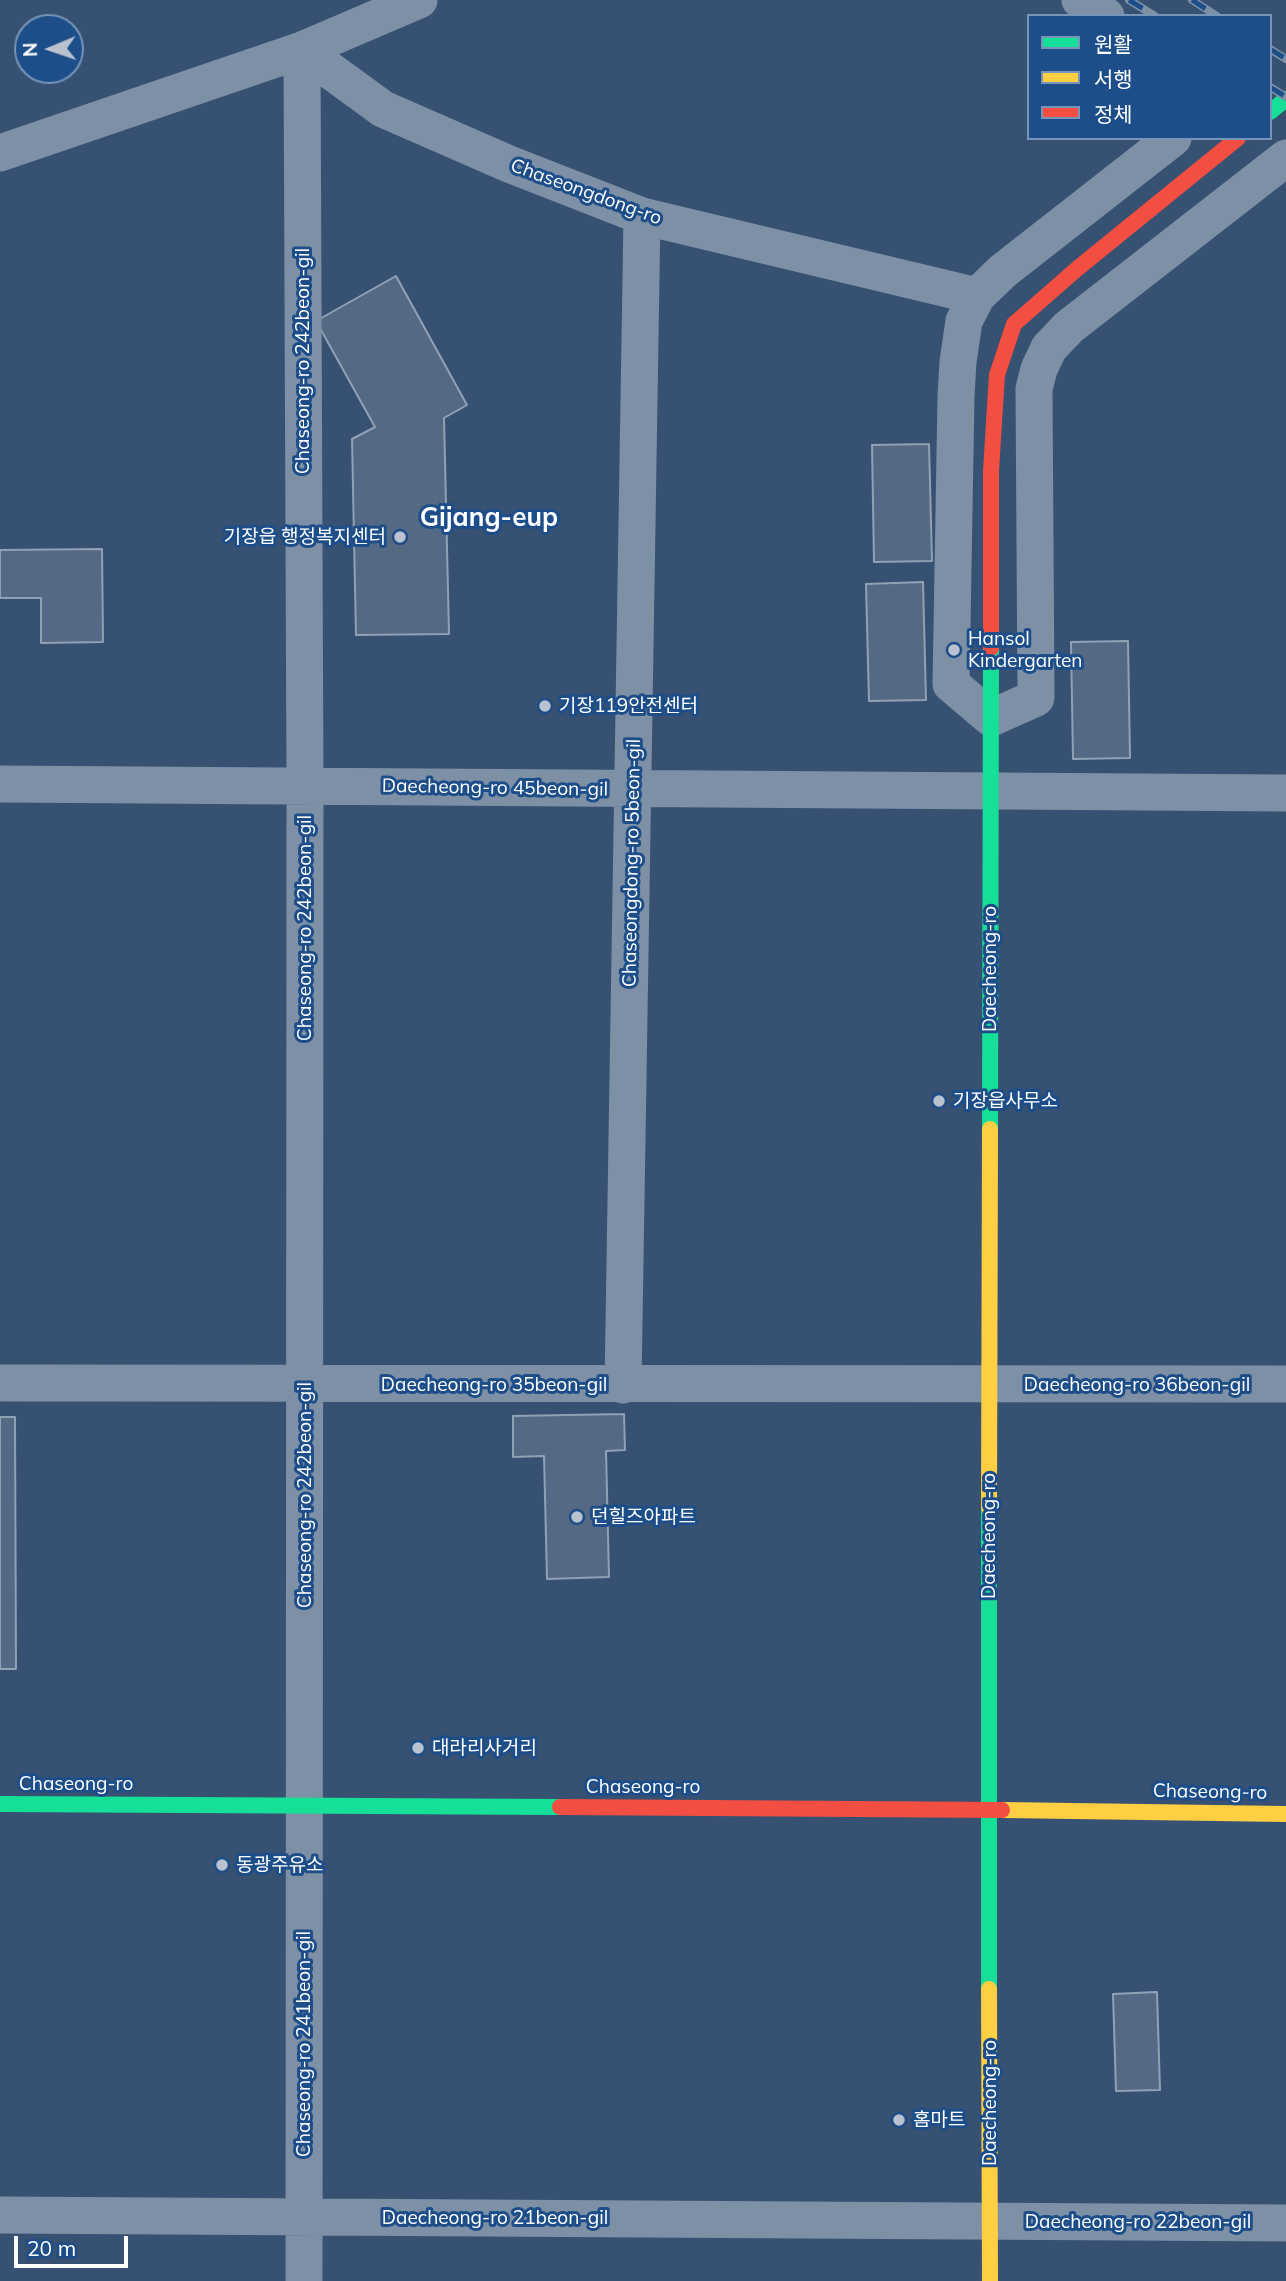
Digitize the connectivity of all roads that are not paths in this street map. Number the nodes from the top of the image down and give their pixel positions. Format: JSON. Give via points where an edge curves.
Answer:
{"nodes":[{"id":1,"x":419,"y":0,"type":"edge"},
{"id":2,"x":1080,"y":0,"type":"edge"},
{"id":3,"x":1103,"y":14,"type":"edge"},
{"id":4,"x":302,"y":50,"type":"junction"},
{"id":5,"x":1286,"y":99,"type":"edge"},
{"id":6,"x":1272,"y":110,"type":"edge"},
{"id":7,"x":1170,"y":140,"type":"edge"},
{"id":8,"x":1236,"y":140,"type":"edge"},
{"id":9,"x":0,"y":153,"type":"edge"},
{"id":10,"x":1286,"y":158,"type":"edge"},
{"id":11,"x":642,"y":216,"type":"junction"},
{"id":12,"x":977,"y":296,"type":"junction"},
{"id":13,"x":991,"y":718,"type":"junction"},
{"id":14,"x":0,"y":784,"type":"edge"},
{"id":15,"x":305,"y":786,"type":"junction"},
{"id":16,"x":633,"y":789,"type":"junction"},
{"id":17,"x":990,"y":792,"type":"junction"},
{"id":18,"x":1286,"y":793,"type":"edge"},
{"id":19,"x":0,"y":1383,"type":"edge"},
{"id":20,"x":305,"y":1384,"type":"junction"},
{"id":21,"x":1286,"y":1384,"type":"edge"},
{"id":22,"x":623,"y":1385,"type":"junction"},
{"id":23,"x":989,"y":1385,"type":"junction"},
{"id":24,"x":0,"y":1804,"type":"edge"},
{"id":25,"x":305,"y":1806,"type":"junction"},
{"id":26,"x":988,"y":1810,"type":"junction"},
{"id":27,"x":1286,"y":1814,"type":"edge"},
{"id":28,"x":0,"y":2215,"type":"edge"},
{"id":29,"x":304,"y":2216,"type":"junction"},
{"id":30,"x":990,"y":2221,"type":"junction"},
{"id":31,"x":1286,"y":2223,"type":"edge"},
{"id":32,"x":304,"y":2281,"type":"edge"},
{"id":33,"x":990,"y":2281,"type":"edge"}],
"edges":[{"from":1,"to":4,"type":"street"},
{"from":2,"to":3,"type":"street"},
{"from":4,"to":9,"type":"street"},
{"from":4,"to":11,"type":"street","name":"Chaseongdong-ro","via":[[383,109]]},
{"from":4,"to":15,"type":"street","name":"Chaseong-ro 242beon-gil"},
{"from":5,"to":6,"type":"main road"},
{"from":7,"to":12,"type":"street"},
{"from":8,"to":13,"type":"main road","name":"Daecheong-ro","via":[[1014,324],[997,374],[991,471]]},
{"from":10,"to":13,"type":"street","via":[[1069,327],[1049,348],[1034,389],[1036,698]]},
{"from":11,"to":12,"type":"street","name":"Chaseongdong-ro"},
{"from":11,"to":16,"type":"street","name":"Chaseongdong-ro 5beon-gil"},
{"from":12,"to":13,"type":"street","via":[[964,321],[958,362],[951,684]]},
{"from":13,"to":17,"type":"main road","name":"Daecheong-ro"},
{"from":14,"to":15,"type":"street","name":"Daecheong-ro 45beon-gil"},
{"from":15,"to":16,"type":"street","name":"Daecheong-ro 45beon-gil"},
{"from":15,"to":20,"type":"street","name":"Chaseong-ro 242beon-gil"},
{"from":16,"to":17,"type":"street","name":"Daecheong-ro 45beon-gil"},
{"from":16,"to":22,"type":"street","name":"Chaseongdong-ro 5beon-gil"},
{"from":17,"to":18,"type":"street"},
{"from":17,"to":23,"type":"main road","name":"Daecheong-ro"},
{"from":19,"to":20,"type":"street","name":"Daecheong-ro 35beon-gil"},
{"from":20,"to":22,"type":"street","name":"Daecheong-ro 35beon-gil"},
{"from":20,"to":25,"type":"street","name":"Chaseong-ro 242beon-gil"},
{"from":21,"to":23,"type":"street","name":"Daecheong-ro 36beon-gil"},
{"from":22,"to":23,"type":"street","name":"Daecheong-ro 35beon-gil"},
{"from":23,"to":26,"type":"main road","name":"Daecheong-ro"},
{"from":24,"to":25,"type":"main road","name":"Chaseong-ro"},
{"from":25,"to":26,"type":"main road","name":"Chaseong-ro"},
{"from":25,"to":29,"type":"street","name":"Chaseong-ro 241beon-gil"},
{"from":26,"to":27,"type":"main road","name":"Chaseong-ro"},
{"from":26,"to":30,"type":"main road","name":"Daecheong-ro"},
{"from":28,"to":29,"type":"street","name":"Daecheong-ro 21beon-gil"},
{"from":29,"to":30,"type":"street","name":"Daecheong-ro 21beon-gil"},
{"from":29,"to":32,"type":"street","name":"Chaseong-ro 241beon-gil"},
{"from":30,"to":31,"type":"street","name":"Daecheong-ro 22beon-gil"},
{"from":30,"to":33,"type":"main road","name":"Daecheong-ro"}]}
